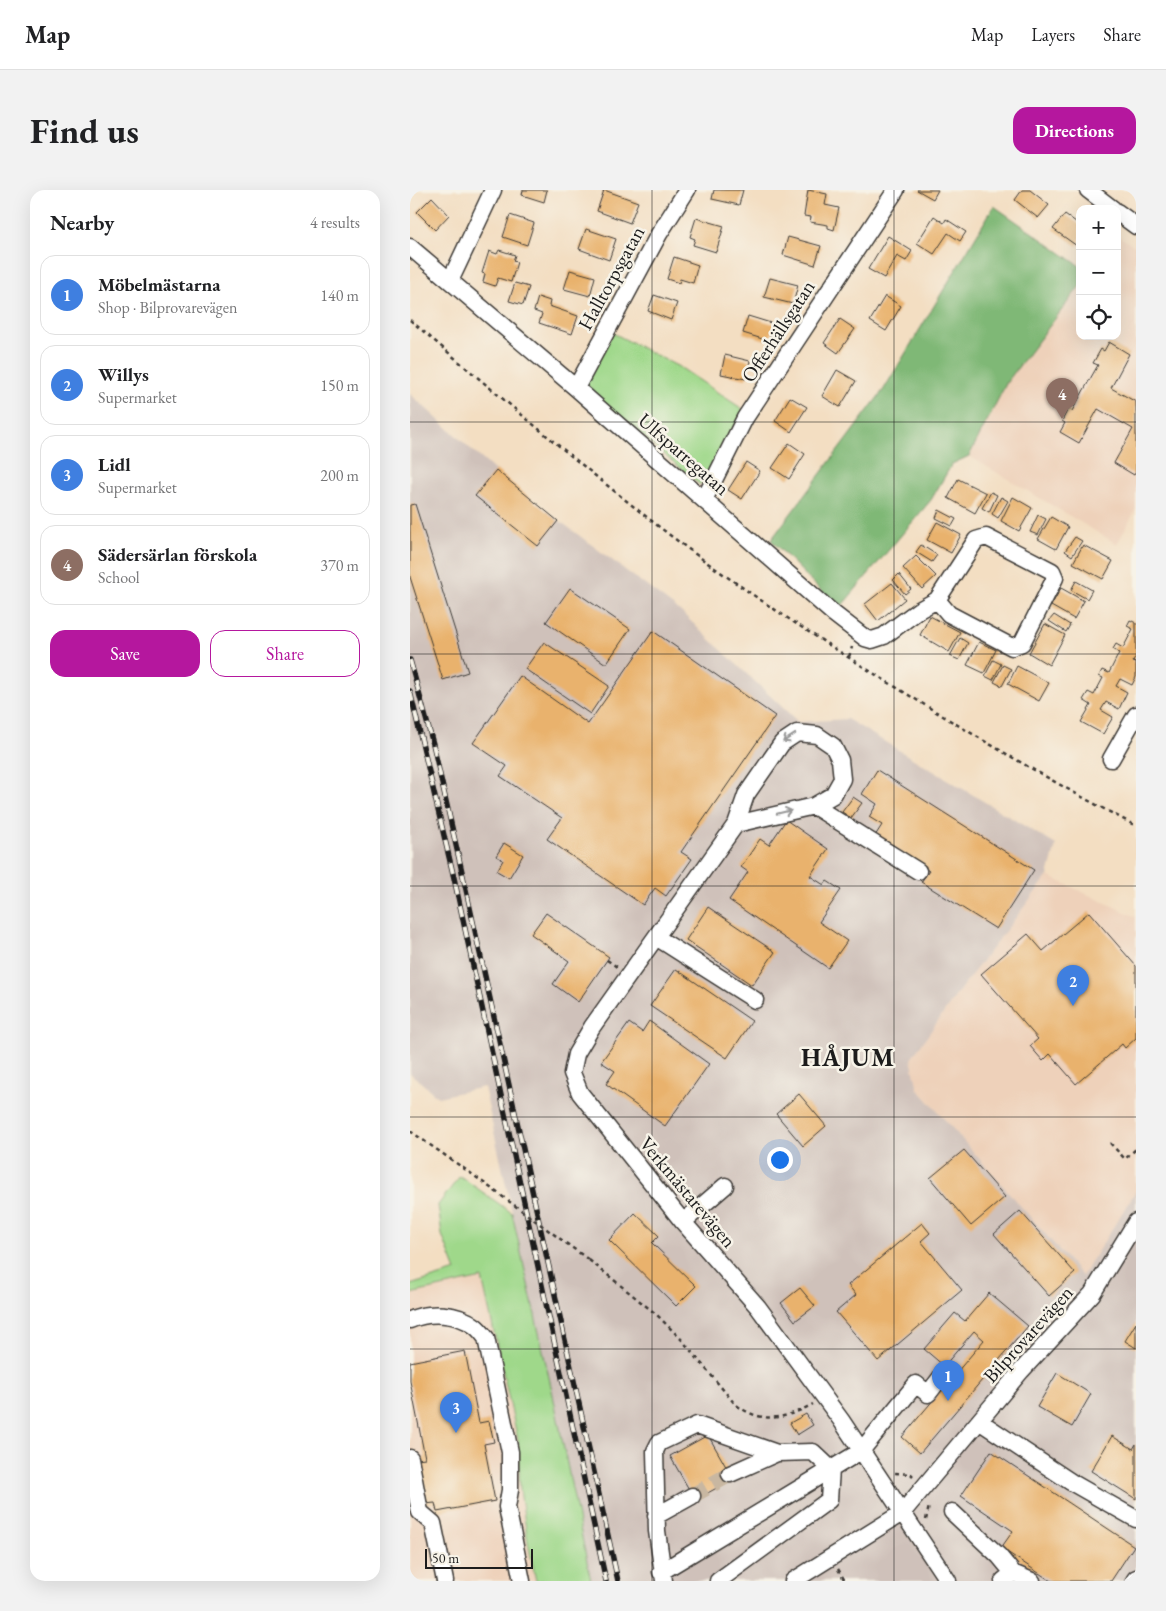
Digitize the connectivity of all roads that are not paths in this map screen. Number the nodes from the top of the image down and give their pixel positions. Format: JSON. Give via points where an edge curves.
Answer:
{"nodes":[{"id":1,"x":493,"y":190,"type":"edge"},
{"id":2,"x":686,"y":190,"type":"edge"},
{"id":3,"x":896,"y":190,"type":"edge"},
{"id":4,"x":1088,"y":190,"type":"edge"},
{"id":5,"x":1108,"y":205,"type":"edge"},
{"id":6,"x":1121,"y":215,"type":"edge"},
{"id":7,"x":1136,"y":226,"type":"edge"},
{"id":8,"x":410,"y":247,"type":"edge"},
{"id":9,"x":450,"y":281,"type":"junction"},
{"id":10,"x":576,"y":388,"type":"junction"},
{"id":11,"x":704,"y":500,"type":"junction"},
{"id":12,"x":937,"y":600,"type":"junction"},
{"id":13,"x":1136,"y":715,"type":"edge"},
{"id":14,"x":1111,"y":759,"type":"dead end"},
{"id":15,"x":814,"y":806,"type":"junction"},
{"id":16,"x":736,"y":824,"type":"junction"},
{"id":17,"x":918,"y":871,"type":"dead end"},
{"id":18,"x":656,"y":937,"type":"junction"},
{"id":19,"x":755,"y":1000,"type":"dead end"},
{"id":20,"x":725,"y":1186,"type":"dead end"},
{"id":21,"x":683,"y":1222,"type":"junction"},
{"id":22,"x":1136,"y":1222,"type":"edge"},
{"id":23,"x":410,"y":1320,"type":"edge"},
{"id":24,"x":945,"y":1372,"type":"dead end"},
{"id":25,"x":979,"y":1421,"type":"junction"},
{"id":26,"x":861,"y":1451,"type":"junction"},
{"id":27,"x":777,"y":1453,"type":"junction"},
{"id":28,"x":410,"y":1458,"type":"edge"},
{"id":29,"x":831,"y":1469,"type":"junction"},
{"id":30,"x":730,"y":1474,"type":"tunnel mouth"},
{"id":31,"x":692,"y":1496,"type":"tunnel mouth"},
{"id":32,"x":952,"y":1512,"type":"dead end"},
{"id":33,"x":902,"y":1513,"type":"junction"},
{"id":34,"x":656,"y":1516,"type":"junction"},
{"id":35,"x":1136,"y":1520,"type":"edge"},
{"id":36,"x":663,"y":1576,"type":"edge"},
{"id":37,"x":1008,"y":1577,"type":"edge"},
{"id":38,"x":444,"y":1581,"type":"edge"},
{"id":39,"x":522,"y":1581,"type":"edge"},
{"id":40,"x":718,"y":1581,"type":"edge"},
{"id":41,"x":793,"y":1581,"type":"edge"},
{"id":42,"x":948,"y":1581,"type":"edge"},
{"id":43,"x":1032,"y":1581,"type":"edge"}],
"edges":[{"from":1,"to":9,"type":"street"},
{"from":2,"to":10,"type":"street","name":"Halltorpsgatan"},
{"from":3,"to":11,"type":"street","name":"Offerhällsgatan","via":[[745,418]]},
{"from":4,"to":5,"type":"street"},
{"from":6,"to":7,"type":"street"},
{"from":8,"to":9,"type":"street","name":"Ulfsparregatan"},
{"from":9,"to":10,"type":"street","name":"Ulfsparregatan"},
{"from":10,"to":11,"type":"street","name":"Ulfsparregatan"},
{"from":11,"to":12,"type":"street","name":"Ulfsparregatan","via":[[864,638],[872,640],[884,636]]},
{"from":12,"to":12,"type":"street","name":"Ulfsparregatan","via":[[976,540],[986,537],[1052,571],[1055,578],[1022,643],[1012,647],[949,614]]},
{"from":13,"to":14,"type":"street"},
{"from":16,"to":15,"type":"street","name":"Verkmästarevägen","one_way":true},
{"from":15,"to":16,"type":"street","name":"Verkmästarevägen","one_way":true,"via":[[833,795],[842,779],[840,760],[833,746],[817,735],[797,733],[782,743],[746,795]]},
{"from":15,"to":17,"type":"street"},
{"from":16,"to":18,"type":"street","name":"Verkmästarevägen"},
{"from":18,"to":19,"type":"street"},
{"from":18,"to":21,"type":"street","name":"Verkmästarevägen","via":[[592,1026],[576,1054],[572,1073],[580,1093]]},
{"from":20,"to":21,"type":"street"},
{"from":21,"to":26,"type":"street","name":"Verkmästarevägen","via":[[758,1307]]},
{"from":22,"to":25,"type":"street","name":"Bilprovarevägen","via":[[1092,1294]]},
{"from":23,"to":39,"type":"street","via":[[436,1314],[454,1317],[474,1326],[486,1338],[510,1452],[507,1507]]},
{"from":24,"to":26,"type":"street","via":[[928,1394],[916,1384]]},
{"from":25,"to":33,"type":"street","name":"Bilprovarevägen"},
{"from":25,"to":35,"type":"street","via":[[1071,1482]]},
{"from":26,"to":29,"type":"street"},
{"from":26,"to":33,"type":"street","name":"Verkmästarevägen"},
{"from":27,"to":29,"type":"street","via":[[813,1452]]},
{"from":27,"to":30,"type":"street"},
{"from":27,"to":34,"type":"street","via":[[698,1425],[659,1443],[655,1451]]},
{"from":28,"to":38,"type":"street","via":[[420,1512],[433,1523]]},
{"from":29,"to":36,"type":"street"},
{"from":29,"to":40,"type":"street","via":[[829,1500]]},
{"from":31,"to":34,"type":"street"},
{"from":32,"to":37,"type":"street","via":[[999,1556]]},
{"from":33,"to":41,"type":"street","name":"Bilprovarevägen"},
{"from":33,"to":42,"type":"street","name":"Verkmästarevägen"},
{"from":34,"to":36,"type":"street"},
{"from":37,"to":43,"type":"street"}]}
